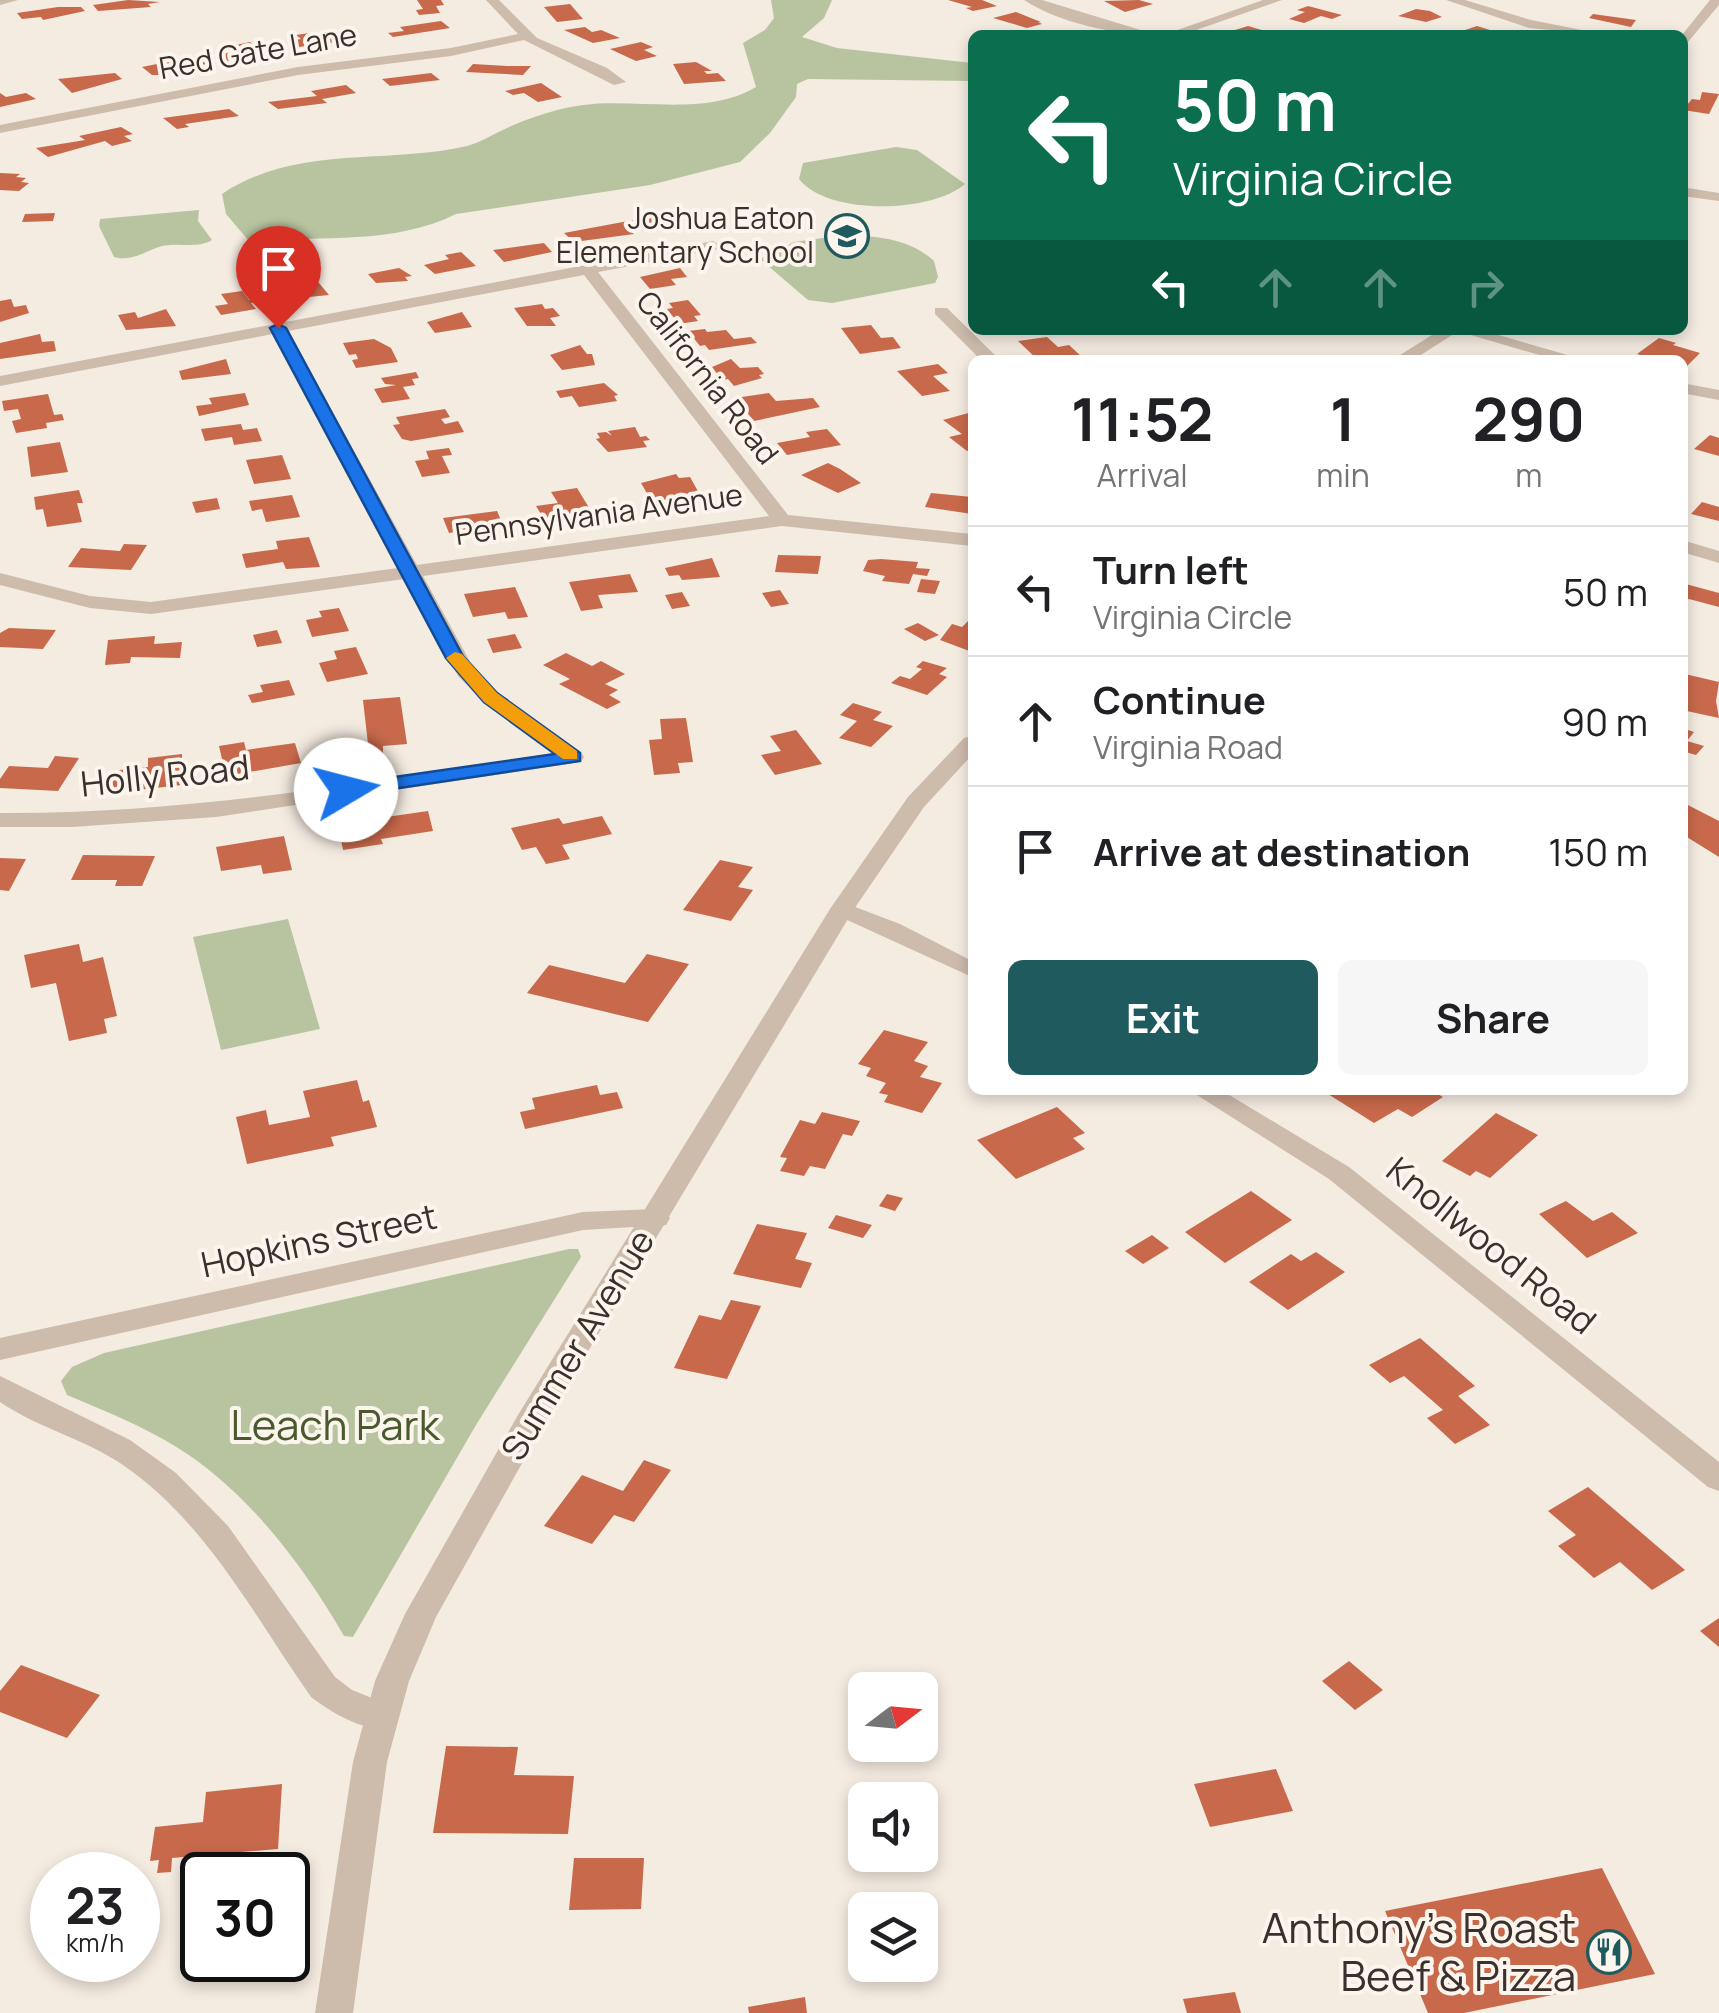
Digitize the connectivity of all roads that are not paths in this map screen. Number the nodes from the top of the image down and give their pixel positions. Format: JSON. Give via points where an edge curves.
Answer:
{"nodes":[{"id":1,"x":12,"y":0,"type":"edge"},
{"id":2,"x":492,"y":0,"type":"edge"},
{"id":3,"x":1030,"y":0,"type":"edge"},
{"id":4,"x":1276,"y":0,"type":"edge"},
{"id":5,"x":1452,"y":0,"type":"edge"},
{"id":6,"x":1717,"y":1,"type":"edge"},
{"id":7,"x":0,"y":2,"type":"edge"},
{"id":8,"x":1128,"y":30,"type":"edge"},
{"id":9,"x":1184,"y":30,"type":"edge"},
{"id":10,"x":1568,"y":30,"type":"edge"},
{"id":11,"x":526,"y":36,"type":"junction"},
{"id":12,"x":1688,"y":37,"type":"edge"},
{"id":13,"x":619,"y":82,"type":"dead end"},
{"id":14,"x":0,"y":128,"type":"edge"},
{"id":15,"x":1688,"y":192,"type":"edge"},
{"id":16,"x":1719,"y":196,"type":"edge"},
{"id":17,"x":713,"y":246,"type":"dead end"},
{"id":18,"x":588,"y":270,"type":"junction"},
{"id":19,"x":941,"y":311,"type":"dead end"},
{"id":20,"x":278,"y":328,"type":"junction"},
{"id":21,"x":1444,"y":335,"type":"edge"},
{"id":22,"x":1481,"y":335,"type":"edge"},
{"id":23,"x":987,"y":355,"type":"edge"},
{"id":24,"x":1410,"y":355,"type":"edge"},
{"id":25,"x":1557,"y":355,"type":"edge"},
{"id":26,"x":0,"y":381,"type":"edge"},
{"id":27,"x":1688,"y":389,"type":"edge"},
{"id":28,"x":1719,"y":394,"type":"edge"},
{"id":29,"x":782,"y":520,"type":"junction"},
{"id":30,"x":968,"y":540,"type":"edge"},
{"id":31,"x":1688,"y":548,"type":"edge"},
{"id":32,"x":1719,"y":557,"type":"edge"},
{"id":33,"x":411,"y":573,"type":"junction"},
{"id":34,"x":0,"y":578,"type":"edge"},
{"id":35,"x":968,"y":747,"type":"edge"},
{"id":36,"x":0,"y":820,"type":"edge"},
{"id":37,"x":842,"y":909,"type":"junction"},
{"id":38,"x":968,"y":968,"type":"edge"},
{"id":39,"x":1210,"y":1095,"type":"edge"},
{"id":40,"x":656,"y":1218,"type":"junction"},
{"id":41,"x":0,"y":1349,"type":"edge"},
{"id":42,"x":0,"y":1387,"type":"edge"},
{"id":43,"x":1719,"y":1480,"type":"edge"},
{"id":44,"x":380,"y":1716,"type":"junction"},
{"id":45,"x":334,"y":2013,"type":"edge"}],
"edges":[{"from":1,"to":7,"type":"street"},
{"from":2,"to":11,"type":"street"},
{"from":3,"to":8,"type":"street"},
{"from":4,"to":9,"type":"street"},
{"from":5,"to":10,"type":"street"},
{"from":6,"to":12,"type":"street"},
{"from":11,"to":13,"type":"street"},
{"from":11,"to":14,"type":"street","name":"Red Gate Lane"},
{"from":15,"to":16,"type":"street"},
{"from":17,"to":18,"type":"street"},
{"from":18,"to":20,"type":"street"},
{"from":18,"to":29,"type":"street","name":"California Road"},
{"from":19,"to":23,"type":"street"},
{"from":20,"to":26,"type":"street"},
{"from":20,"to":33,"type":"street"},
{"from":21,"to":24,"type":"street"},
{"from":22,"to":25,"type":"street"},
{"from":27,"to":28,"type":"street"},
{"from":29,"to":30,"type":"street","name":"Pennsylvania Avenue"},
{"from":29,"to":33,"type":"street","name":"Pennsylvania Avenue"},
{"from":31,"to":32,"type":"street"},
{"from":33,"to":34,"type":"street","name":"Pennsylvania Avenue","via":[[142,608]]},
{"from":33,"to":36,"type":"street","name":"Holly Road","via":[[465,672],[573,757],[180,814]]},
{"from":35,"to":37,"type":"street","name":"Summer Avenue","via":[[916,802]]},
{"from":37,"to":38,"type":"street"},
{"from":37,"to":40,"type":"street","name":"Summer Avenue"},
{"from":39,"to":43,"type":"street","name":"Knollwood Road","via":[[1339,1172]]},
{"from":40,"to":41,"type":"street","name":"Hopkins Street","via":[[589,1220]]},
{"from":40,"to":44,"type":"street","name":"Summer Avenue","via":[[438,1581]]},
{"from":42,"to":44,"type":"street","via":[[132,1455],[170,1484],[237,1557],[323,1687]]},
{"from":44,"to":45,"type":"street","name":"Summer Avenue"}]}
